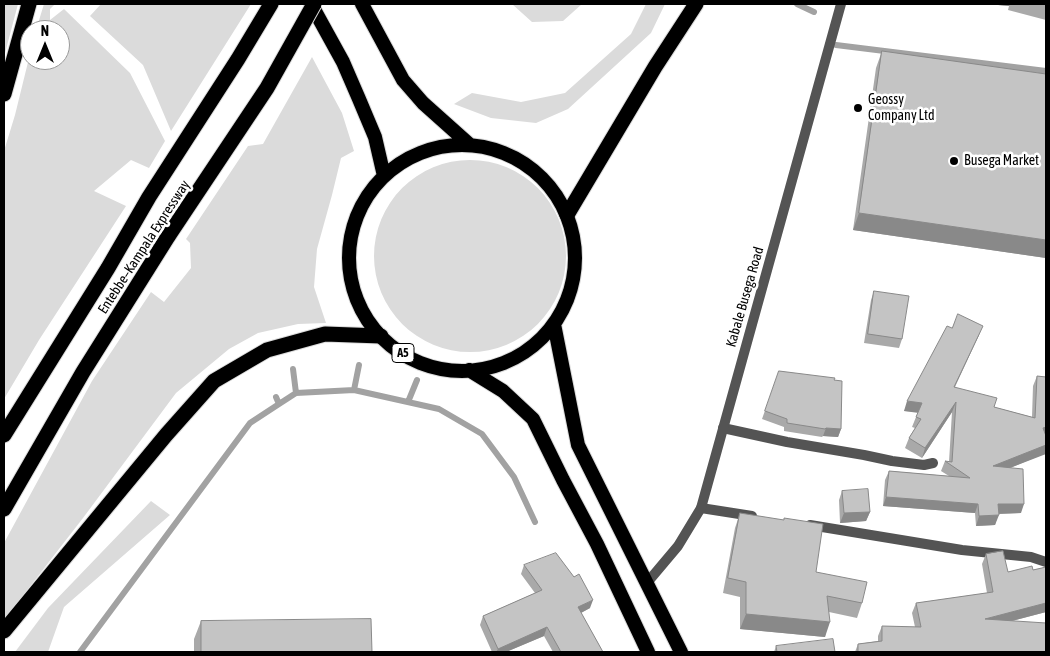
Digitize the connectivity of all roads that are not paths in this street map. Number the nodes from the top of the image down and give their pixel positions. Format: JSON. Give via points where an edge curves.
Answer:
{"nodes":[{"id":1,"x":29,"y":4,"type":"edge"},
{"id":2,"x":271,"y":4,"type":"edge"},
{"id":3,"x":313,"y":4,"type":"edge"},
{"id":4,"x":362,"y":4,"type":"edge"},
{"id":5,"x":696,"y":4,"type":"edge"},
{"id":6,"x":841,"y":4,"type":"edge"},
{"id":7,"x":4,"y":94,"type":"edge"},
{"id":8,"x":470,"y":145,"type":"junction"},
{"id":9,"x":384,"y":176,"type":"junction"},
{"id":10,"x":567,"y":214,"type":"junction"},
{"id":11,"x":554,"y":324,"type":"junction"},
{"id":12,"x":381,"y":336,"type":"junction"},
{"id":13,"x":469,"y":370,"type":"junction"},
{"id":14,"x":723,"y":428,"type":"junction"},
{"id":15,"x":4,"y":435,"type":"edge"},
{"id":16,"x":933,"y":463,"type":"dead end"},
{"id":17,"x":701,"y":508,"type":"junction"},
{"id":18,"x":4,"y":509,"type":"edge"},
{"id":19,"x":759,"y":517,"type":"edge"},
{"id":20,"x":798,"y":523,"type":"edge"},
{"id":21,"x":1046,"y":562,"type":"edge"},
{"id":22,"x":646,"y":584,"type":"junction"},
{"id":23,"x":4,"y":631,"type":"edge"},
{"id":24,"x":648,"y":652,"type":"edge"},
{"id":25,"x":681,"y":652,"type":"edge"}],
"edges":[{"from":1,"to":7,"type":"highway"},
{"from":2,"to":15,"type":"highway","name":"Entebbe–Kampala Expressway"},
{"from":3,"to":9,"type":"highway","via":[[359,98],[375,137]]},
{"from":3,"to":18,"type":"highway","name":"Entebbe–Kampala Expressway","bridge":true,"via":[[267,88],[83,372]]},
{"from":4,"to":8,"type":"highway","via":[[403,80],[423,103]]},
{"from":5,"to":10,"type":"highway"},
{"from":6,"to":14,"type":"street","name":"Kabale Busega Road"},
{"from":8,"to":9,"type":"highway","number":"A5","via":[[446,146],[424,152]]},
{"from":8,"to":10,"type":"highway","number":"A5","via":[[497,150],[522,162],[549,185]]},
{"from":9,"to":12,"type":"highway","number":"A5","via":[[356,218],[349,268],[365,316]]},
{"from":10,"to":11,"type":"highway","number":"A5","via":[[576,252],[571,290]]},
{"from":11,"to":13,"type":"highway","number":"A5","via":[[538,342],[517,356],[494,366]]},
{"from":11,"to":22,"type":"highway","via":[[578,446]]},
{"from":12,"to":13,"type":"highway","number":"A5","via":[[400,352],[421,363]]},
{"from":12,"to":23,"type":"highway","via":[[325,334],[268,350],[214,381]]},
{"from":13,"to":24,"type":"highway","number":"A5","via":[[503,391],[533,419]]},
{"from":14,"to":16,"type":"street","via":[[892,461],[924,466]]},
{"from":14,"to":17,"type":"street","name":"Kabale Busega Road"},
{"from":17,"to":19,"type":"street"},
{"from":17,"to":22,"type":"street","name":"Kabale Busega Road","via":[[678,546]]},
{"from":20,"to":21,"type":"street","via":[[962,550],[1031,557]]},
{"from":22,"to":25,"type":"highway"}]}
